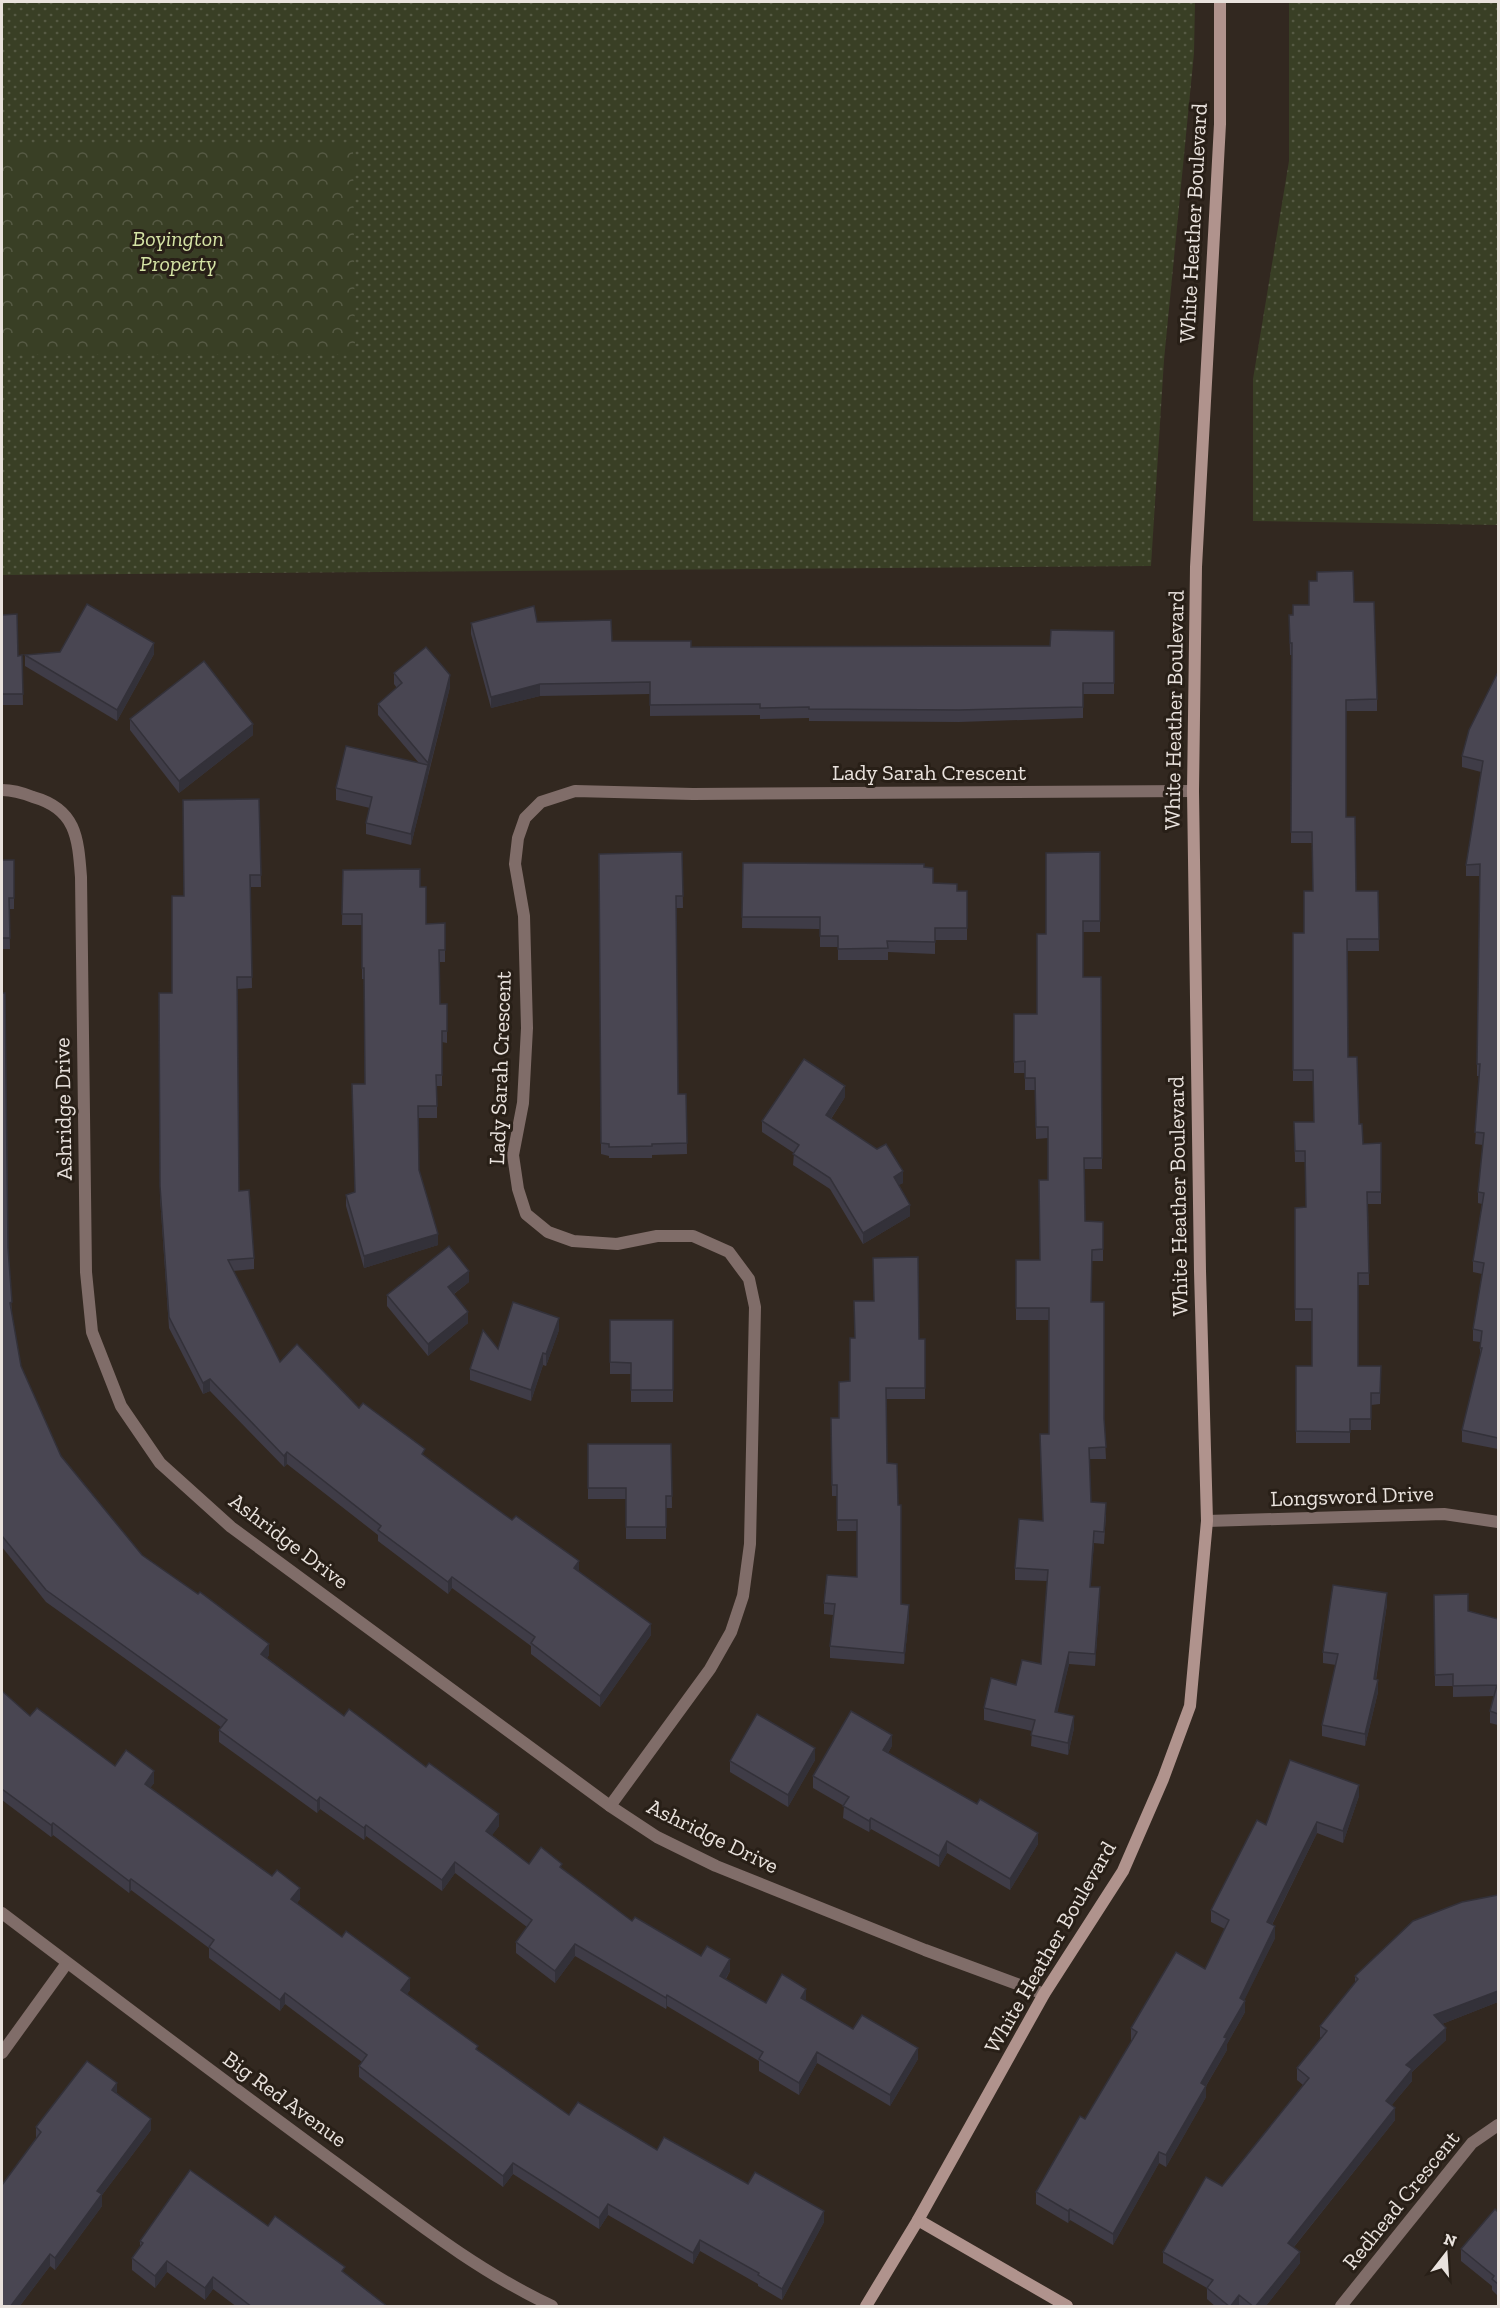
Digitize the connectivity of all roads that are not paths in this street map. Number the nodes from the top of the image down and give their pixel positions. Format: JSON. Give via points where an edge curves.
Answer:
{"nodes":[{"id":1,"x":1220,"y":2,"type":"edge"},
{"id":2,"x":2,"y":790,"type":"edge"},
{"id":3,"x":1193,"y":791,"type":"junction"},
{"id":4,"x":1207,"y":1521,"type":"junction"},
{"id":5,"x":1498,"y":1522,"type":"edge"},
{"id":6,"x":610,"y":1806,"type":"junction"},
{"id":7,"x":2,"y":1913,"type":"edge"},
{"id":8,"x":67,"y":1963,"type":"junction"},
{"id":9,"x":1044,"y":1994,"type":"junction"},
{"id":10,"x":2,"y":2053,"type":"edge"},
{"id":11,"x":1498,"y":2125,"type":"edge"},
{"id":12,"x":918,"y":2220,"type":"junction"},
{"id":13,"x":552,"y":2307,"type":"edge"},
{"id":14,"x":866,"y":2307,"type":"edge"},
{"id":15,"x":1067,"y":2307,"type":"edge"},
{"id":16,"x":1341,"y":2307,"type":"edge"}],
"edges":[{"from":1,"to":3,"type":"street","name":"White Heather Boulevard","via":[[1220,124],[1196,567]]},
{"from":2,"to":6,"type":"street","name":"Ashridge Drive","via":[[50,801],[69,818],[78,842],[86,1272],[92,1332],[121,1406],[160,1463],[231,1527]]},
{"from":3,"to":4,"type":"street","name":"White Heather Boulevard"},
{"from":3,"to":6,"type":"street","name":"Lady Sarah Crescent","via":[[575,791],[541,802],[525,818],[515,864],[524,916],[527,1028],[523,1103],[513,1155],[526,1214],[548,1232],[573,1240],[617,1244],[657,1236],[693,1236],[729,1251],[749,1279],[755,1307],[750,1544],[742,1596],[731,1632],[710,1669]]},
{"from":4,"to":5,"type":"street","name":"Longsword Drive","via":[[1444,1514]]},
{"from":4,"to":9,"type":"street","name":"White Heather Boulevard","via":[[1190,1706],[1123,1871]]},
{"from":6,"to":9,"type":"street","name":"Ashridge Drive","via":[[657,1837],[716,1866]]},
{"from":7,"to":8,"type":"street","name":"Big Red Avenue"},
{"from":8,"to":10,"type":"street"},
{"from":8,"to":13,"type":"street","name":"Big Red Avenue","via":[[453,2249]]},
{"from":9,"to":12,"type":"street","name":"White Heather Boulevard"},
{"from":11,"to":16,"type":"street","name":"Redhead Crescent","via":[[1472,2143]]},
{"from":12,"to":14,"type":"street","name":"White Heather Boulevard"},
{"from":12,"to":15,"type":"street"}]}
